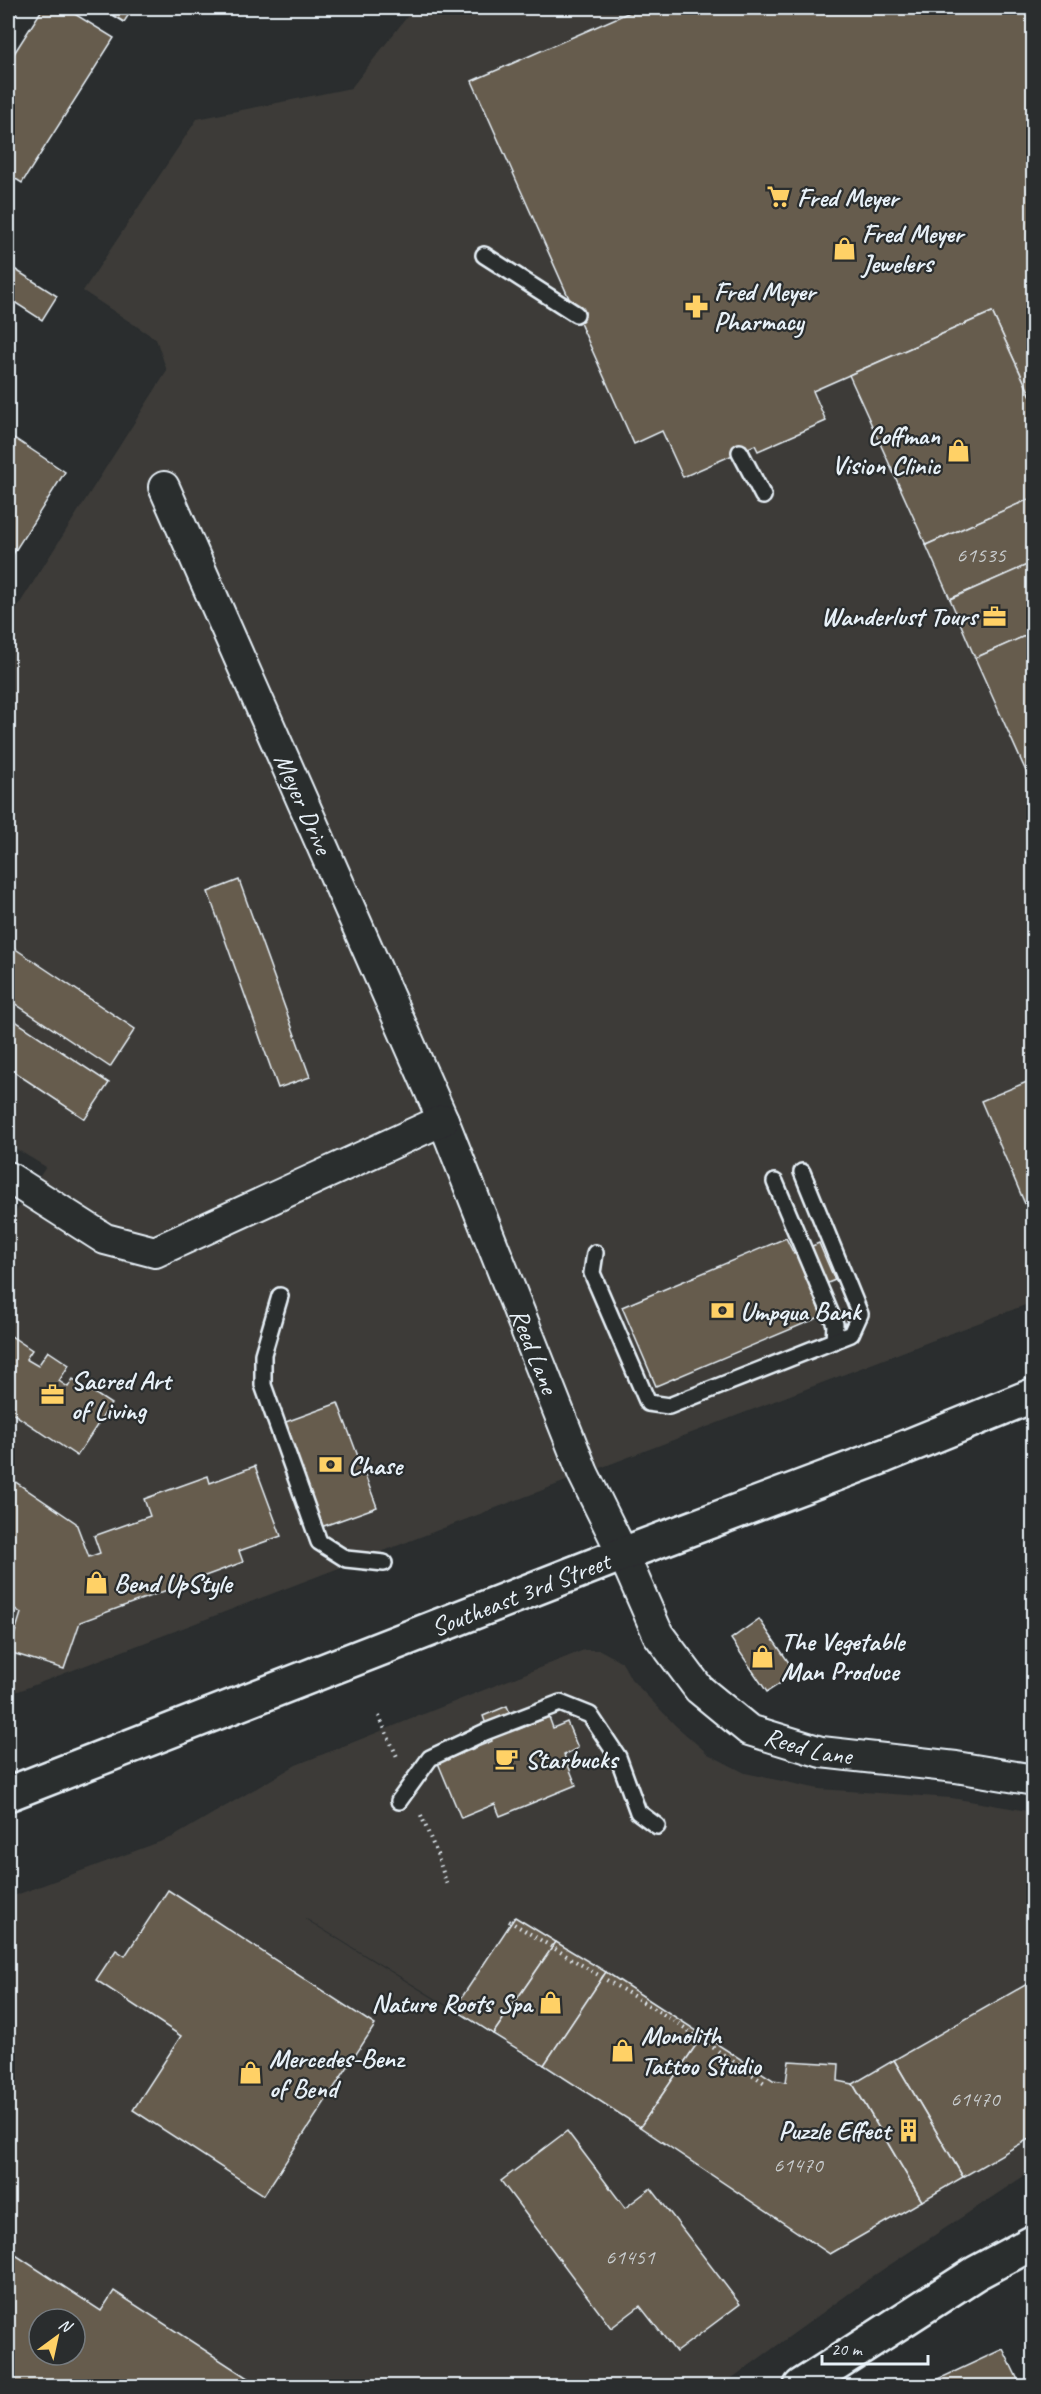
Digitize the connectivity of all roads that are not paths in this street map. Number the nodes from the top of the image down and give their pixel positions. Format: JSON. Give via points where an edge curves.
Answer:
{"nodes":[{"id":1,"x":484,"y":255,"type":"dead end"},
{"id":2,"x":576,"y":314,"type":"dead end"},
{"id":3,"x":740,"y":452,"type":"dead end"},
{"id":4,"x":164,"y":487,"type":"dead end"},
{"id":5,"x":763,"y":496,"type":"dead end"},
{"id":6,"x":443,"y":1120,"type":"junction"},
{"id":7,"x":802,"y":1172,"type":"dead end"},
{"id":8,"x":8,"y":1177,"type":"edge"},
{"id":9,"x":775,"y":1182,"type":"dead end"},
{"id":10,"x":595,"y":1253,"type":"dead end"},
{"id":11,"x":280,"y":1296,"type":"dead end"},
{"id":12,"x":834,"y":1341,"type":"junction"},
{"id":13,"x":1034,"y":1395,"type":"edge"},
{"id":14,"x":623,"y":1554,"type":"junction"},
{"id":15,"x":384,"y":1563,"type":"dead end"},
{"id":16,"x":1034,"y":1779,"type":"edge"},
{"id":17,"x":8,"y":1794,"type":"edge"},
{"id":18,"x":399,"y":1801,"type":"dead end"},
{"id":19,"x":657,"y":1826,"type":"dead end"},
{"id":20,"x":1034,"y":2242,"type":"edge"},
{"id":21,"x":801,"y":2386,"type":"edge"}],
"edges":[{"from":1,"to":2,"type":"lane"},
{"from":3,"to":5,"type":"lane"},
{"from":4,"to":6,"type":"street","name":"Meyer Drive"},
{"from":6,"to":8,"type":"street","via":[[155,1252],[105,1239]]},
{"from":6,"to":14,"type":"street","name":"Reed Lane","via":[[583,1473]]},
{"from":7,"to":12,"type":"lane","via":[[860,1314],[850,1334]]},
{"from":9,"to":12,"type":"lane","via":[[835,1324]]},
{"from":10,"to":12,"type":"lane","via":[[592,1273],[648,1403],[669,1406]]},
{"from":11,"to":15,"type":"lane","via":[[263,1354],[263,1385],[319,1542],[346,1559]]},
{"from":13,"to":14,"type":"main road","name":"Southeast 3rd Street"},
{"from":14,"to":16,"type":"street","name":"Reed Lane","via":[[658,1634],[699,1689],[749,1730],[821,1752]]},
{"from":14,"to":17,"type":"main road","name":"Southeast 3rd Street"},
{"from":18,"to":19,"type":"lane","via":[[430,1758],[560,1703],[590,1715],[618,1757],[638,1812]]},
{"from":20,"to":21,"type":"main road","via":[[976,2273]]}]}
